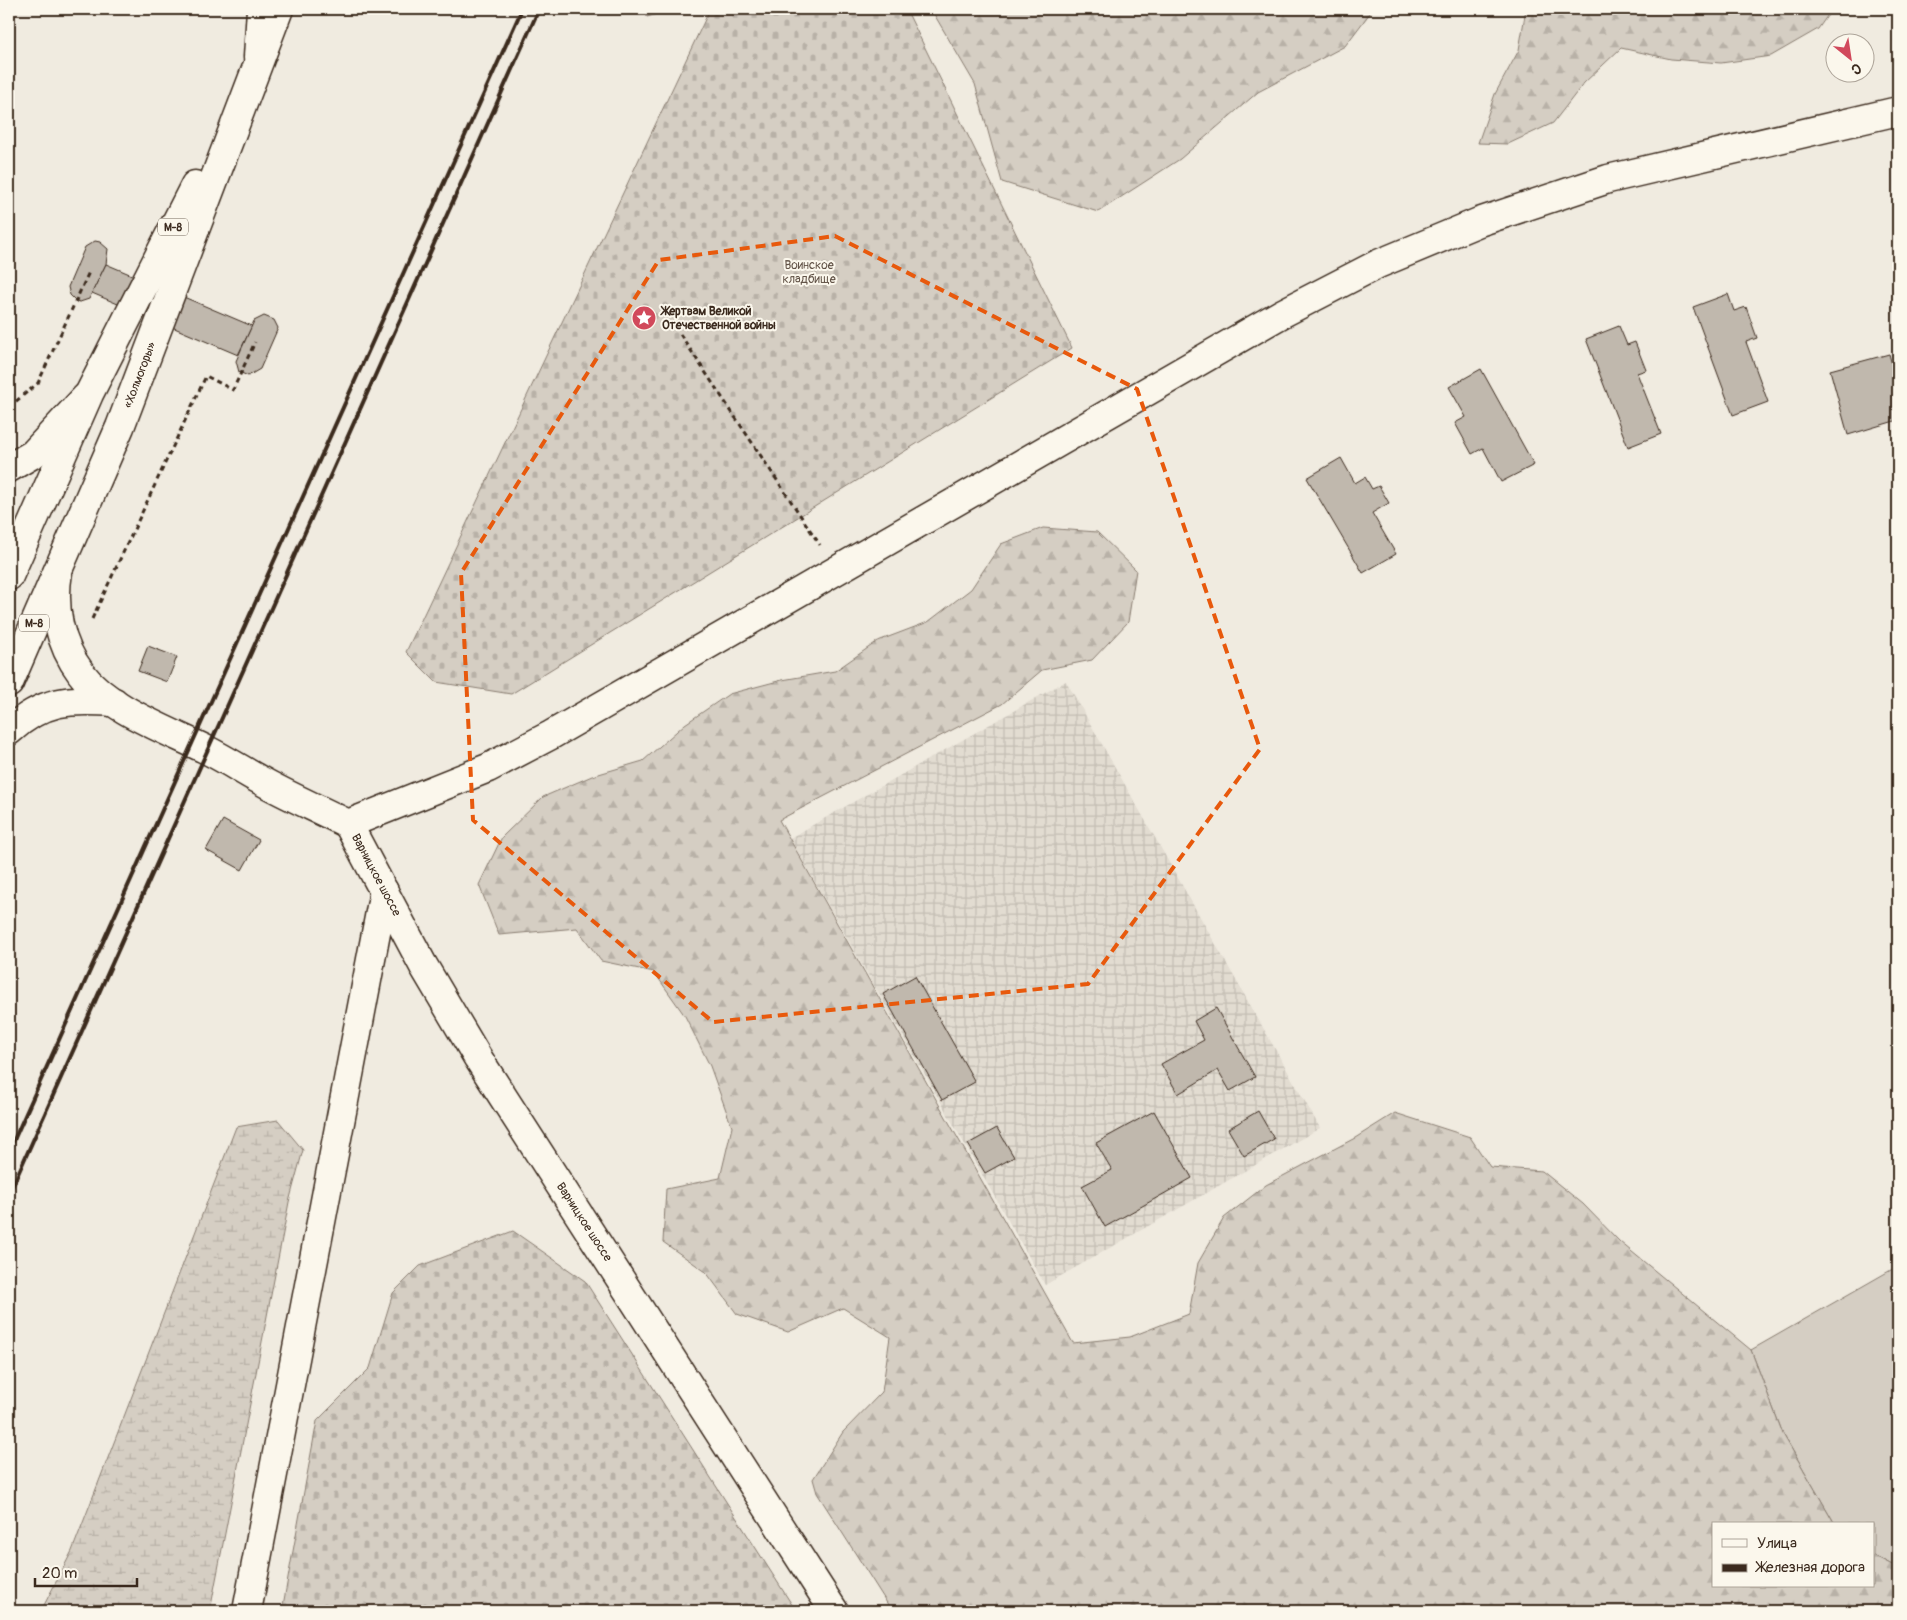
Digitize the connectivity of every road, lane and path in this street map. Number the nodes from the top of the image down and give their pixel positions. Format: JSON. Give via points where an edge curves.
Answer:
{"nodes":[{"id":1,"x":261,"y":9,"type":"edge"},
{"id":2,"x":279,"y":9,"type":"edge"},
{"id":3,"x":258,"y":61,"type":"junction"},
{"id":4,"x":1898,"y":111,"type":"edge"},
{"id":5,"x":89,"y":272,"type":"dead end"},
{"id":6,"x":680,"y":334,"type":"dead end"},
{"id":7,"x":255,"y":342,"type":"dead end"},
{"id":8,"x":89,"y":394,"type":"junction"},
{"id":9,"x":9,"y":407,"type":"edge"},
{"id":10,"x":9,"y":468,"type":"edge"},
{"id":11,"x":60,"y":563,"type":"junction"},
{"id":12,"x":837,"y":571,"type":"junction"},
{"id":13,"x":9,"y":576,"type":"edge"},
{"id":14,"x":72,"y":661,"type":"junction"},
{"id":15,"x":9,"y":683,"type":"edge"},
{"id":16,"x":114,"y":702,"type":"junction"},
{"id":17,"x":9,"y":732,"type":"edge"},
{"id":18,"x":348,"y":824,"type":"junction"},
{"id":19,"x":384,"y":891,"type":"junction"},
{"id":20,"x":247,"y":1611,"type":"edge"},
{"id":21,"x":834,"y":1611,"type":"edge"}],
"edges":[{"from":1,"to":3,"type":"main road"},
{"from":2,"to":3,"type":"main road","name":"«Холмогоры»","number":"М-8"},
{"from":3,"to":8,"type":"main road","name":"«Холмогоры»","number":"М-8"},
{"from":3,"to":11,"type":"main road","name":"«Холмогоры»","number":"М-8","via":[[120,427]]},
{"from":4,"to":12,"type":"main road","via":[[1608,178],[1479,222],[1378,264],[1283,313]]},
{"from":5,"to":9,"type":"path","via":[[38,383]]},
{"from":6,"to":12,"type":"path"},
{"from":7,"to":14,"type":"path","via":[[233,390],[206,376]]},
{"from":8,"to":10,"type":"main road","via":[[33,454]]},
{"from":8,"to":13,"type":"main road","name":"«Холмогоры»","number":"М-8"},
{"from":11,"to":14,"type":"main road","via":[[55,593],[56,612]]},
{"from":11,"to":15,"type":"main road","name":"«Холмогоры»","number":"М-8"},
{"from":12,"to":18,"type":"main road","via":[[488,768]]},
{"from":14,"to":16,"type":"main road","via":[[93,686]]},
{"from":16,"to":17,"type":"main road","via":[[79,700],[53,703]]},
{"from":16,"to":18,"type":"main road"},
{"from":18,"to":19,"type":"main road","name":"Варницкое шоссе"},
{"from":19,"to":20,"type":"main road"},
{"from":19,"to":21,"type":"main road","name":"Варницкое шоссе","via":[[478,1058]]}]}
